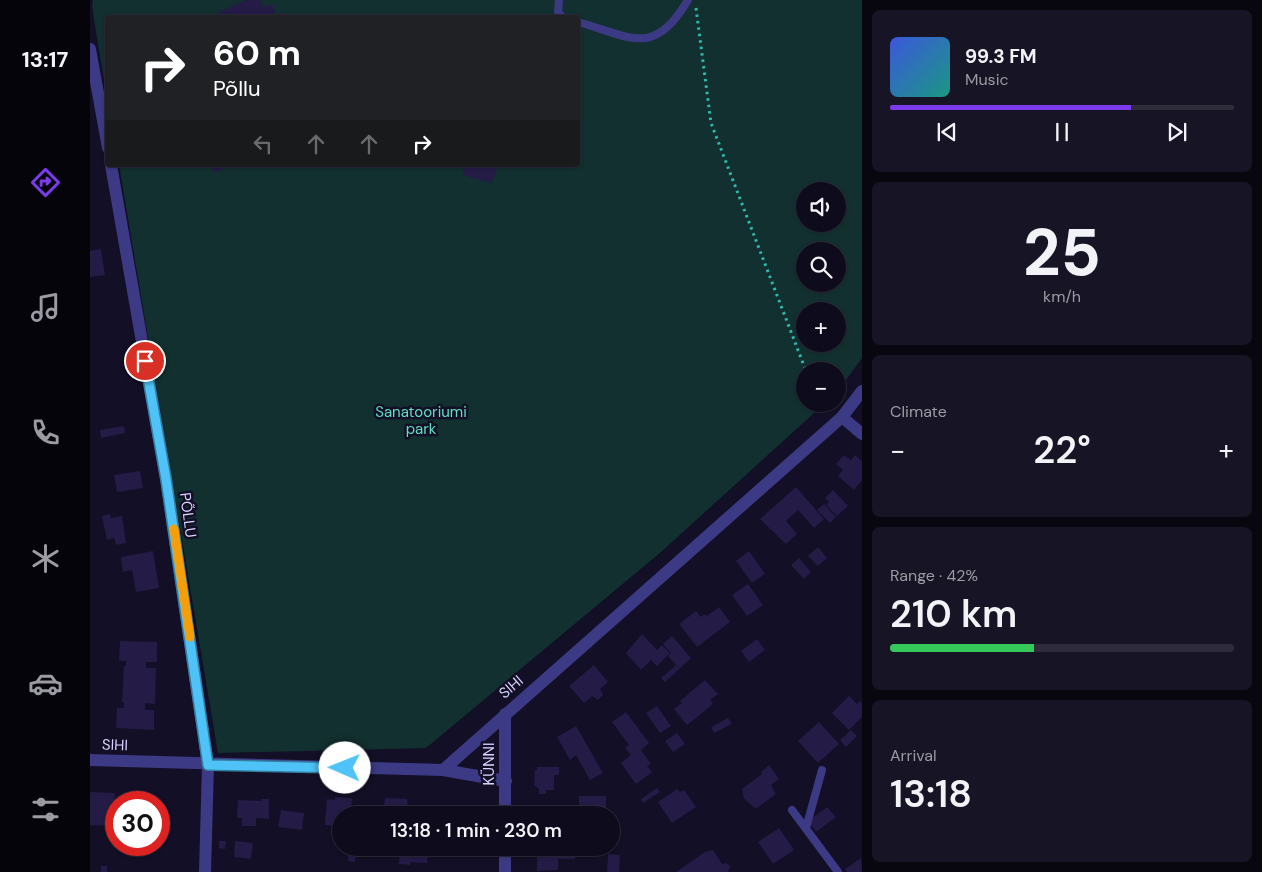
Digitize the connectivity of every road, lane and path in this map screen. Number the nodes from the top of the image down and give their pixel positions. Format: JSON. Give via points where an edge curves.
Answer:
{"nodes":[{"id":1,"x":559,"y":0,"type":"edge"},
{"id":2,"x":688,"y":0,"type":"edge"},
{"id":3,"x":695,"y":0,"type":"edge"},
{"id":4,"x":561,"y":15,"type":"edge"},
{"id":5,"x":580,"y":23,"type":"edge"},
{"id":6,"x":90,"y":49,"type":"edge"},
{"id":7,"x":105,"y":132,"type":"edge"},
{"id":8,"x":110,"y":167,"type":"edge"},
{"id":9,"x":803,"y":362,"type":"edge"},
{"id":10,"x":862,"y":391,"type":"edge"},
{"id":11,"x":842,"y":417,"type":"junction"},
{"id":12,"x":862,"y":434,"type":"edge"},
{"id":13,"x":505,"y":714,"type":"junction"},
{"id":14,"x":90,"y":760,"type":"edge"},
{"id":15,"x":208,"y":765,"type":"junction"},
{"id":16,"x":443,"y":770,"type":"junction"},
{"id":17,"x":822,"y":770,"type":"dead end"},
{"id":18,"x":506,"y":781,"type":"junction"},
{"id":19,"x":505,"y":806,"type":"edge"},
{"id":20,"x":792,"y":810,"type":"dead end"},
{"id":21,"x":806,"y":828,"type":"junction"},
{"id":22,"x":505,"y":856,"type":"edge"},
{"id":23,"x":205,"y":872,"type":"edge"},
{"id":24,"x":505,"y":872,"type":"edge"},
{"id":25,"x":838,"y":872,"type":"edge"}],
"edges":[{"from":1,"to":4,"type":"lane","via":[[558,12]]},
{"from":2,"to":5,"type":"lane","via":[[677,19],[664,32],[640,40]]},
{"from":3,"to":9,"type":"path","via":[[712,124]]},
{"from":6,"to":7,"type":"street"},
{"from":8,"to":15,"type":"street","name":"PÕLLU","via":[[166,479]]},
{"from":10,"to":11,"type":"street","name":"SIHI"},
{"from":11,"to":12,"type":"street"},
{"from":11,"to":13,"type":"street","name":"SIHI"},
{"from":13,"to":16,"type":"street","name":"SIHI"},
{"from":13,"to":18,"type":"street","name":"KÜNNI"},
{"from":14,"to":15,"type":"street","name":"SIHI"},
{"from":15,"to":16,"type":"street","name":"SIHI"},
{"from":15,"to":23,"type":"street","name":"PÕLLU"},
{"from":16,"to":18,"type":"street"},
{"from":17,"to":21,"type":"lane"},
{"from":18,"to":19,"type":"street","name":"KÜNNI"},
{"from":20,"to":21,"type":"lane"},
{"from":21,"to":25,"type":"lane"},
{"from":22,"to":24,"type":"street"}]}
